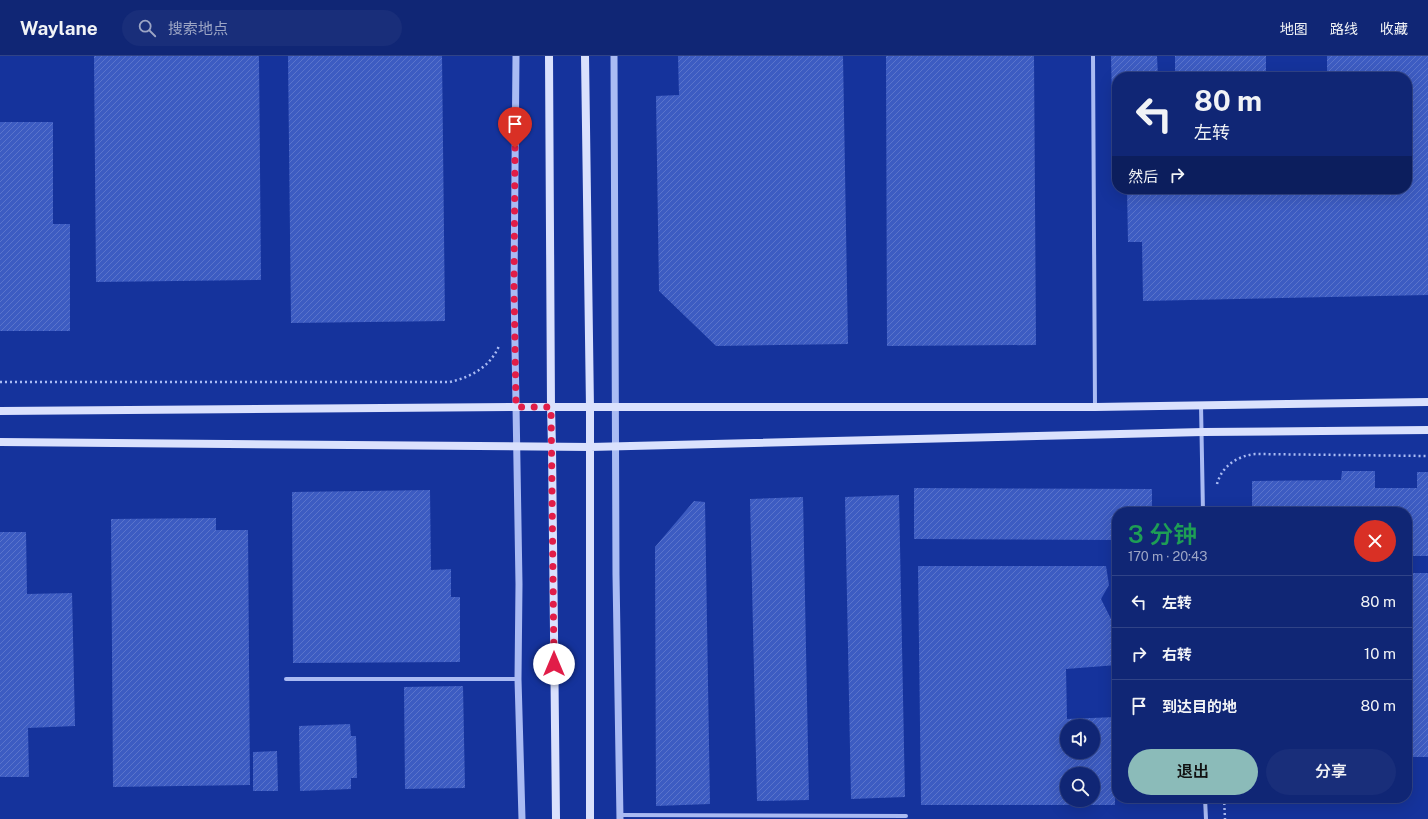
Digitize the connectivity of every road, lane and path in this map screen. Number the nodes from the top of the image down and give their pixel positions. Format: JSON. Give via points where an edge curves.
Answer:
{"nodes":[{"id":1,"x":516,"y":56,"type":"edge"},
{"id":2,"x":549,"y":56,"type":"edge"},
{"id":3,"x":585,"y":56,"type":"edge"},
{"id":4,"x":614,"y":56,"type":"edge"},
{"id":5,"x":1093,"y":56,"type":"edge"},
{"id":6,"x":500,"y":343,"type":"dead end"},
{"id":7,"x":0,"y":382,"type":"edge"},
{"id":8,"x":1428,"y":402,"type":"edge"},
{"id":9,"x":1201,"y":405,"type":"junction"},
{"id":10,"x":516,"y":407,"type":"junction"},
{"id":11,"x":551,"y":407,"type":"junction"},
{"id":12,"x":1095,"y":407,"type":"junction"},
{"id":13,"x":590,"y":408,"type":"junction"},
{"id":14,"x":616,"y":408,"type":"junction"},
{"id":15,"x":0,"y":411,"type":"edge"},
{"id":16,"x":1428,"y":430,"type":"edge"},
{"id":17,"x":1202,"y":432,"type":"junction"},
{"id":18,"x":0,"y":442,"type":"edge"},
{"id":19,"x":616,"y":446,"type":"junction"},
{"id":20,"x":517,"y":447,"type":"junction"},
{"id":21,"x":552,"y":447,"type":"junction"},
{"id":22,"x":590,"y":447,"type":"junction"},
{"id":23,"x":1428,"y":456,"type":"edge"},
{"id":24,"x":1216,"y":488,"type":"dead end"},
{"id":25,"x":1203,"y":507,"type":"edge"},
{"id":26,"x":286,"y":679,"type":"dead end"},
{"id":27,"x":518,"y":679,"type":"junction"},
{"id":28,"x":1205,"y":803,"type":"edge"},
{"id":29,"x":1224,"y":803,"type":"edge"},
{"id":30,"x":906,"y":816,"type":"dead end"},
{"id":31,"x":620,"y":817,"type":"edge"},
{"id":32,"x":522,"y":819,"type":"edge"},
{"id":33,"x":556,"y":819,"type":"edge"},
{"id":34,"x":590,"y":819,"type":"edge"},
{"id":35,"x":1206,"y":819,"type":"edge"},
{"id":36,"x":1224,"y":819,"type":"edge"}],
"edges":[{"from":1,"to":10,"type":"street"},
{"from":2,"to":11,"type":"main road"},
{"from":3,"to":13,"type":"main road"},
{"from":4,"to":14,"type":"street"},
{"from":5,"to":12,"type":"street"},
{"from":6,"to":7,"type":"path","via":[[491,360],[478,371],[450,382]]},
{"from":8,"to":9,"type":"main road"},
{"from":9,"to":12,"type":"main road"},
{"from":9,"to":17,"type":"street"},
{"from":10,"to":11,"type":"main road"},
{"from":10,"to":15,"type":"main road"},
{"from":10,"to":20,"type":"street"},
{"from":11,"to":13,"type":"main road"},
{"from":11,"to":21,"type":"main road"},
{"from":12,"to":14,"type":"main road"},
{"from":13,"to":14,"type":"main road"},
{"from":13,"to":22,"type":"main road"},
{"from":14,"to":19,"type":"street"},
{"from":16,"to":17,"type":"main road"},
{"from":17,"to":19,"type":"main road"},
{"from":17,"to":25,"type":"street"},
{"from":18,"to":20,"type":"main road"},
{"from":19,"to":22,"type":"main road"},
{"from":19,"to":31,"type":"street"},
{"from":20,"to":21,"type":"main road"},
{"from":20,"to":27,"type":"street"},
{"from":21,"to":22,"type":"main road"},
{"from":21,"to":33,"type":"main road"},
{"from":22,"to":34,"type":"main road"},
{"from":23,"to":24,"type":"path","via":[[1246,455],[1230,464],[1219,478]]},
{"from":26,"to":27,"type":"street"},
{"from":27,"to":32,"type":"street"},
{"from":28,"to":35,"type":"street"},
{"from":29,"to":36,"type":"path"},
{"from":30,"to":31,"type":"street"}]}
